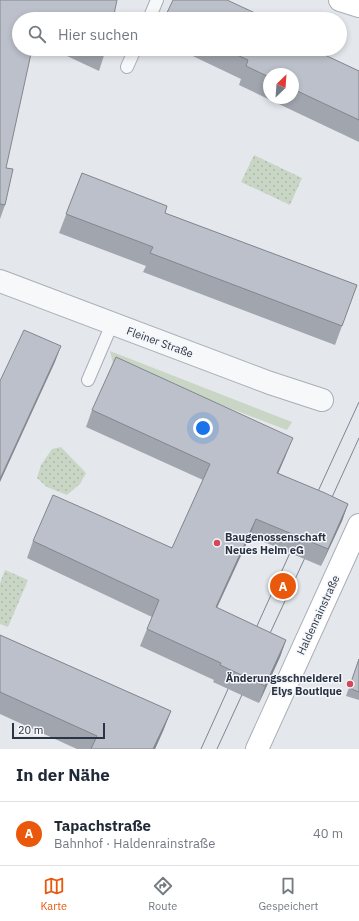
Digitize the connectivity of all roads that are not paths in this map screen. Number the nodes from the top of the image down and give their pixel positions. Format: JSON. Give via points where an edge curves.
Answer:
{"nodes":[{"id":1,"x":157,"y":0,"type":"edge"},
{"id":2,"x":340,"y":0,"type":"edge"},
{"id":3,"x":359,"y":6,"type":"edge"},
{"id":4,"x":151,"y":12,"type":"edge"},
{"id":5,"x":132,"y":56,"type":"edge"},
{"id":6,"x":127,"y":67,"type":"dead end"},
{"id":7,"x":0,"y":281,"type":"edge"},
{"id":8,"x":112,"y":324,"type":"junction"},
{"id":9,"x":88,"y":380,"type":"dead end"},
{"id":10,"x":322,"y":400,"type":"dead end"},
{"id":11,"x":359,"y":525,"type":"edge"},
{"id":12,"x":257,"y":749,"type":"edge"}],
"edges":[{"from":1,"to":4,"type":"lane"},
{"from":2,"to":3,"type":"main road"},
{"from":5,"to":6,"type":"lane"},
{"from":7,"to":8,"type":"street","name":"Fleiner Straße"},
{"from":8,"to":9,"type":"lane"},
{"from":8,"to":10,"type":"street","name":"Fleiner Straße"},
{"from":11,"to":12,"type":"main road","name":"Haldenrainstraße"}]}
